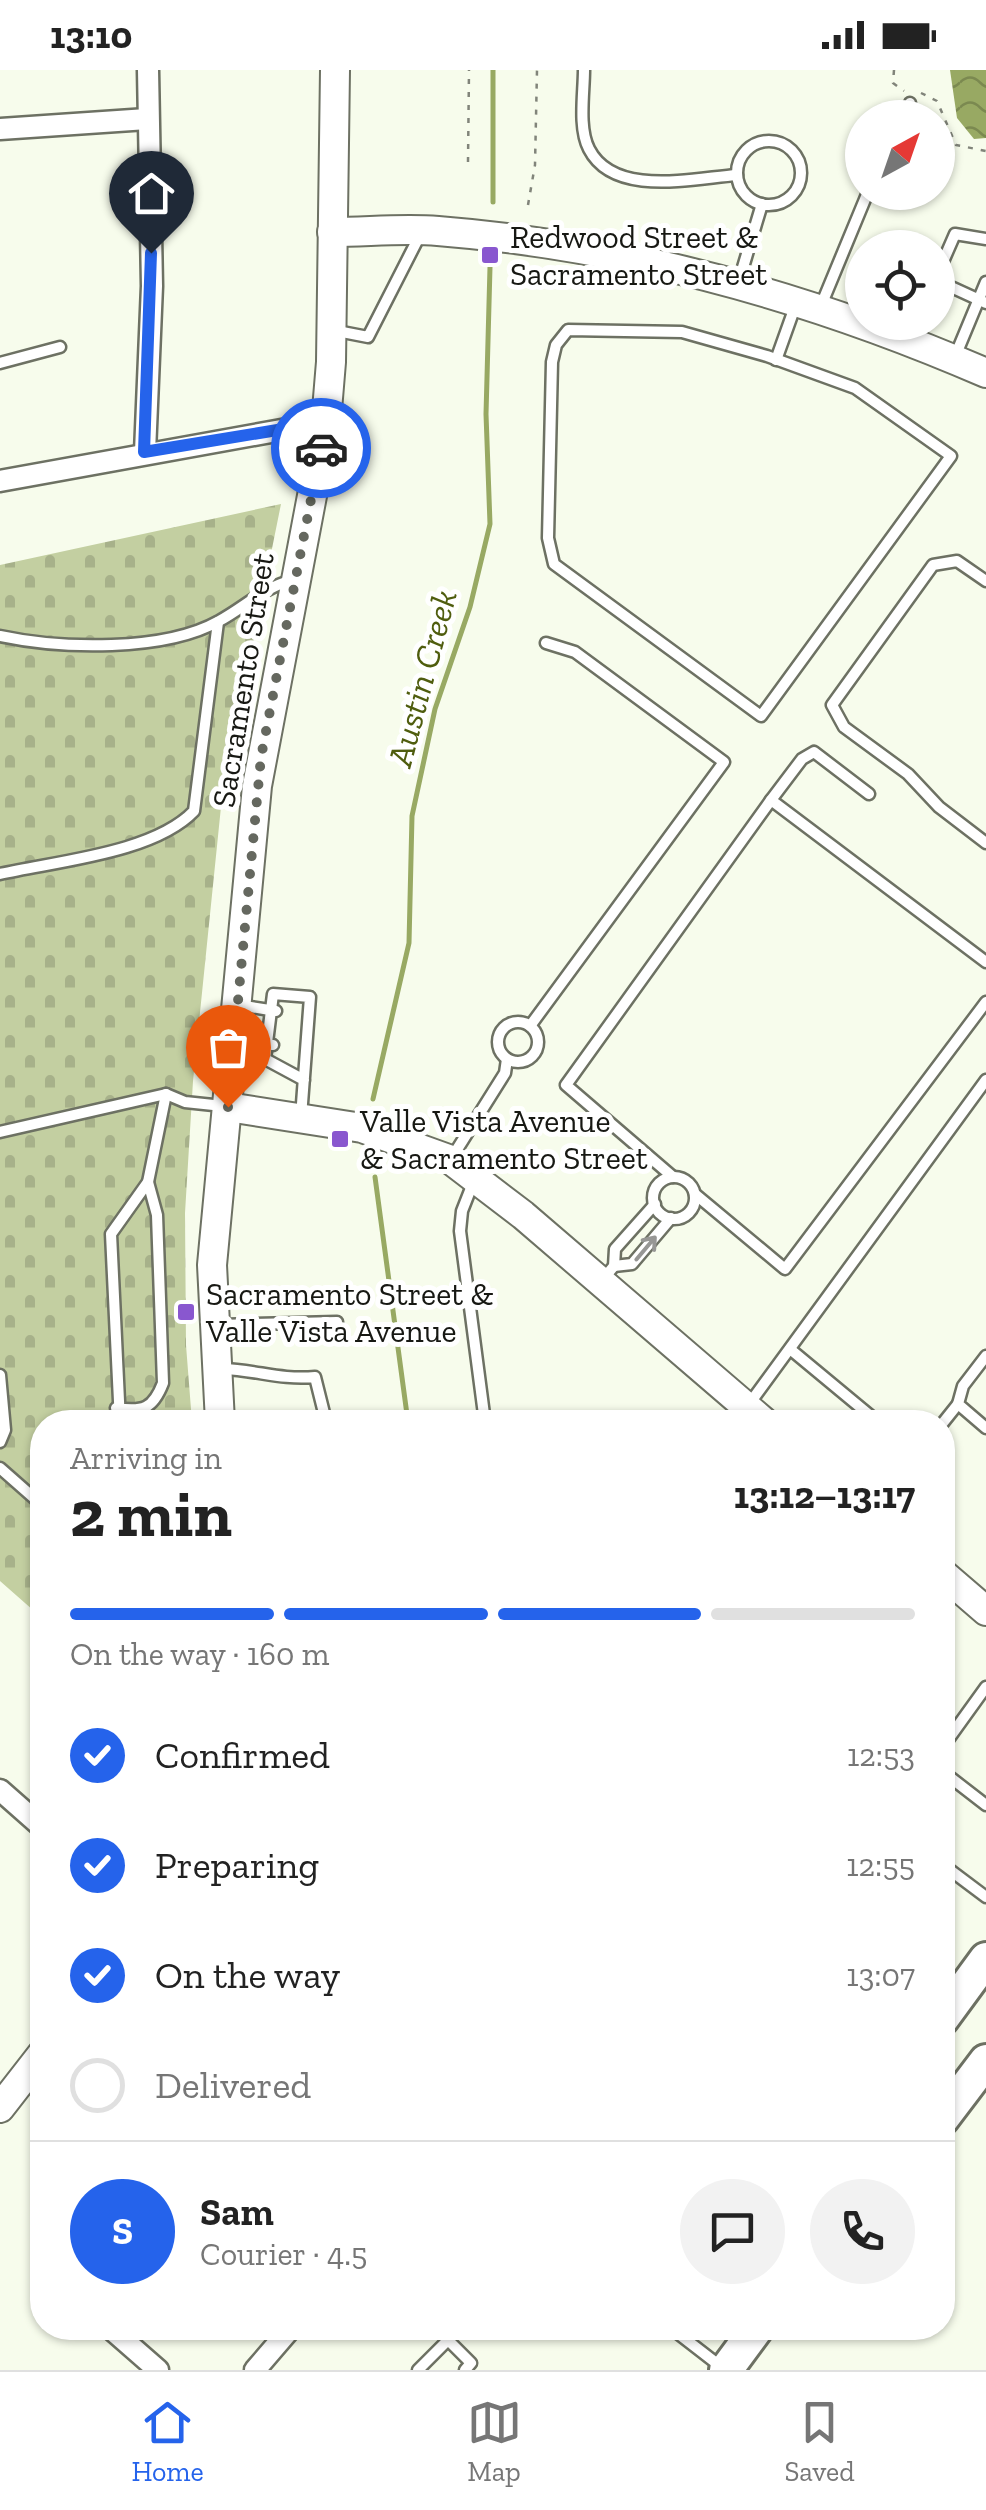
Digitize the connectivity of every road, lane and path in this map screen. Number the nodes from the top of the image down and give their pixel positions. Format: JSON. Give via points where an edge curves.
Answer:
{"nodes":[{"id":1,"x":148,"y":70,"type":"edge"},
{"id":2,"x":335,"y":70,"type":"edge"},
{"id":3,"x":470,"y":70,"type":"edge"},
{"id":4,"x":537,"y":70,"type":"edge"},
{"id":5,"x":584,"y":70,"type":"edge"},
{"id":6,"x":894,"y":70,"type":"edge"},
{"id":7,"x":904,"y":90,"type":"dead end"},
{"id":8,"x":913,"y":100,"type":"edge"},
{"id":9,"x":936,"y":100,"type":"edge"},
{"id":10,"x":148,"y":119,"type":"junction"},
{"id":11,"x":0,"y":129,"type":"edge"},
{"id":12,"x":955,"y":143,"type":"edge"},
{"id":13,"x":986,"y":152,"type":"edge"},
{"id":14,"x":468,"y":162,"type":"dead end"},
{"id":15,"x":737,"y":175,"type":"junction"},
{"id":16,"x":762,"y":204,"type":"junction"},
{"id":17,"x":528,"y":205,"type":"dead end"},
{"id":18,"x":858,"y":210,"type":"edge"},
{"id":19,"x":429,"y":231,"type":"junction"},
{"id":20,"x":332,"y":232,"type":"junction"},
{"id":21,"x":955,"y":234,"type":"edge"},
{"id":22,"x":986,"y":238,"type":"edge"},
{"id":23,"x":986,"y":282,"type":"edge"},
{"id":24,"x":738,"y":284,"type":"junction"},
{"id":25,"x":955,"y":289,"type":"edge"},
{"id":26,"x":982,"y":302,"type":"edge"},
{"id":27,"x":808,"y":305,"type":"junction"},
{"id":28,"x":332,"y":330,"type":"junction"},
{"id":29,"x":60,"y":347,"type":"dead end"},
{"id":30,"x":776,"y":360,"type":"junction"},
{"id":31,"x":954,"y":360,"type":"junction"},
{"id":32,"x":0,"y":363,"type":"edge"},
{"id":33,"x":986,"y":373,"type":"edge"},
{"id":34,"x":326,"y":422,"type":"junction"},
{"id":35,"x":144,"y":452,"type":"junction"},
{"id":36,"x":0,"y":481,"type":"edge"},
{"id":37,"x":294,"y":580,"type":"junction"},
{"id":38,"x":986,"y":581,"type":"edge"},
{"id":39,"x":218,"y":622,"type":"junction"},
{"id":40,"x":0,"y":636,"type":"edge"},
{"id":41,"x":546,"y":643,"type":"dead end"},
{"id":42,"x":869,"y":794,"type":"dead end"},
{"id":43,"x":771,"y":800,"type":"junction"},
{"id":44,"x":986,"y":842,"type":"edge"},
{"id":45,"x":0,"y":874,"type":"edge"},
{"id":46,"x":986,"y":962,"type":"edge"},
{"id":47,"x":986,"y":1002,"type":"edge"},
{"id":48,"x":237,"y":1004,"type":"junction"},
{"id":49,"x":274,"y":1011,"type":"junction"},
{"id":50,"x":295,"y":1014,"type":"dead end"},
{"id":51,"x":309,"y":1016,"type":"junction"},
{"id":52,"x":530,"y":1026,"type":"junction"},
{"id":53,"x":234,"y":1042,"type":"junction"},
{"id":54,"x":270,"y":1045,"type":"junction"},
{"id":55,"x":292,"y":1046,"type":"dead end"},
{"id":56,"x":306,"y":1046,"type":"junction"},
{"id":57,"x":507,"y":1059,"type":"junction"},
{"id":58,"x":304,"y":1080,"type":"junction"},
{"id":59,"x":986,"y":1080,"type":"edge"},
{"id":60,"x":166,"y":1094,"type":"junction"},
{"id":61,"x":228,"y":1107,"type":"junction"},
{"id":62,"x":301,"y":1118,"type":"junction"},
{"id":63,"x":0,"y":1132,"type":"edge"},
{"id":64,"x":451,"y":1160,"type":"junction"},
{"id":65,"x":476,"y":1177,"type":"junction"},
{"id":66,"x":673,"y":1177,"type":"junction"},
{"id":67,"x":148,"y":1182,"type":"junction"},
{"id":68,"x":695,"y":1194,"type":"junction"},
{"id":69,"x":655,"y":1204,"type":"junction"},
{"id":70,"x":672,"y":1218,"type":"junction"},
{"id":71,"x":608,"y":1274,"type":"junction"},
{"id":72,"x":336,"y":1322,"type":"dead end"},
{"id":73,"x":212,"y":1325,"type":"junction"},
{"id":74,"x":790,"y":1349,"type":"junction"},
{"id":75,"x":986,"y":1356,"type":"edge"},
{"id":76,"x":216,"y":1369,"type":"junction"},
{"id":77,"x":0,"y":1376,"type":"edge"},
{"id":78,"x":958,"y":1404,"type":"junction"},
{"id":79,"x":116,"y":1408,"type":"joint"},
{"id":80,"x":128,"y":1410,"type":"edge"},
{"id":81,"x":144,"y":1410,"type":"edge"},
{"id":82,"x":219,"y":1410,"type":"edge"},
{"id":83,"x":323,"y":1410,"type":"edge"},
{"id":84,"x":483,"y":1410,"type":"edge"},
{"id":85,"x":750,"y":1410,"type":"edge"},
{"id":86,"x":758,"y":1410,"type":"edge"},
{"id":87,"x":864,"y":1410,"type":"edge"},
{"id":88,"x":953,"y":1410,"type":"edge"},
{"id":89,"x":986,"y":1428,"type":"edge"},
{"id":90,"x":0,"y":1442,"type":"edge"},
{"id":91,"x":0,"y":1468,"type":"edge"},
{"id":92,"x":30,"y":1494,"type":"edge"},
{"id":93,"x":955,"y":1584,"type":"edge"},
{"id":94,"x":986,"y":1610,"type":"edge"},
{"id":95,"x":986,"y":1687,"type":"edge"},
{"id":96,"x":955,"y":1730,"type":"edge"},
{"id":97,"x":955,"y":1782,"type":"edge"},
{"id":98,"x":0,"y":1790,"type":"edge"},
{"id":99,"x":986,"y":1805,"type":"edge"},
{"id":100,"x":30,"y":1816,"type":"edge"},
{"id":101,"x":955,"y":1874,"type":"edge"},
{"id":102,"x":986,"y":1897,"type":"edge"},
{"id":103,"x":986,"y":1959,"type":"edge"},
{"id":104,"x":955,"y":2001,"type":"edge"},
{"id":105,"x":986,"y":2060,"type":"edge"},
{"id":106,"x":30,"y":2069,"type":"edge"},
{"id":107,"x":955,"y":2102,"type":"edge"},
{"id":108,"x":0,"y":2108,"type":"edge"},
{"id":109,"x":124,"y":2340,"type":"edge"},
{"id":110,"x":281,"y":2340,"type":"edge"},
{"id":111,"x":686,"y":2340,"type":"edge"},
{"id":112,"x":748,"y":2340,"type":"edge"},
{"id":113,"x":158,"y":2370,"type":"edge"},
{"id":114,"x":255,"y":2370,"type":"edge"},
{"id":115,"x":418,"y":2370,"type":"edge"},
{"id":116,"x":465,"y":2370,"type":"edge"},
{"id":117,"x":725,"y":2370,"type":"edge"}],
"edges":[{"from":1,"to":10,"type":"street"},
{"from":2,"to":20,"type":"main road","name":"Sacramento Street"},
{"from":3,"to":14,"type":"path"},
{"from":4,"to":17,"type":"path"},
{"from":5,"to":15,"type":"lane","via":[[589,150],[608,168],[651,181]]},
{"from":6,"to":7,"type":"path","via":[[893,83]]},
{"from":8,"to":9,"type":"path","via":[[928,93]]},
{"from":10,"to":11,"type":"street"},
{"from":10,"to":35,"type":"street","via":[[152,286]]},
{"from":12,"to":13,"type":"path"},
{"from":15,"to":16,"type":"lane","via":[[746,195]]},
{"from":15,"to":16,"type":"lane","via":[[740,158],[756,143],[778,141],[796,154],[802,175],[793,195]]},
{"from":16,"to":24,"type":"lane"},
{"from":18,"to":27,"type":"lane"},
{"from":19,"to":20,"type":"main road"},
{"from":19,"to":24,"type":"main road","via":[[546,245]]},
{"from":19,"to":28,"type":"lane","via":[[368,336]]},
{"from":20,"to":28,"type":"main road","name":"Sacramento Street"},
{"from":21,"to":22,"type":"lane"},
{"from":23,"to":26,"type":"lane"},
{"from":24,"to":27,"type":"main road"},
{"from":25,"to":26,"type":"lane"},
{"from":26,"to":31,"type":"lane"},
{"from":27,"to":30,"type":"lane"},
{"from":27,"to":31,"type":"main road"},
{"from":28,"to":34,"type":"main road","name":"Sacramento Street"},
{"from":29,"to":32,"type":"lane"},
{"from":30,"to":30,"type":"lane","via":[[682,332],[568,330],[552,362],[548,538],[554,564],[761,716],[951,456],[856,388]]},
{"from":31,"to":33,"type":"main road"},
{"from":34,"to":35,"type":"street"},
{"from":34,"to":37,"type":"main road","name":"Sacramento Street"},
{"from":35,"to":36,"type":"street"},
{"from":37,"to":39,"type":"lane","via":[[260,593]]},
{"from":37,"to":48,"type":"main road","name":"Sacramento Street","via":[[257,786]]},
{"from":38,"to":44,"type":"lane","via":[[958,561],[933,566],[832,705],[844,727]]},
{"from":39,"to":40,"type":"lane","via":[[150,640],[90,646]]},
{"from":39,"to":45,"type":"lane","via":[[194,811],[177,829],[139,842]]},
{"from":41,"to":52,"type":"lane","via":[[575,652],[724,762]]},
{"from":42,"to":43,"type":"lane","via":[[814,752]]},
{"from":43,"to":46,"type":"lane"},
{"from":43,"to":66,"type":"lane","via":[[566,1085]]},
{"from":47,"to":68,"type":"lane","via":[[785,1268]]},
{"from":48,"to":49,"type":"lane"},
{"from":48,"to":53,"type":"main road","name":"Sacramento Street"},
{"from":49,"to":51,"type":"lane","via":[[273,994],[310,997]]},
{"from":49,"to":54,"type":"lane"},
{"from":50,"to":51,"type":"lane"},
{"from":51,"to":56,"type":"lane"},
{"from":52,"to":57,"type":"lane","via":[[538,1039],[535,1051],[520,1062]]},
{"from":52,"to":57,"type":"lane","via":[[514,1022],[502,1029],[498,1042]]},
{"from":53,"to":54,"type":"lane"},
{"from":53,"to":61,"type":"main road","name":"Sacramento Street"},
{"from":54,"to":58,"type":"lane","via":[[265,1059]]},
{"from":55,"to":56,"type":"lane"},
{"from":56,"to":58,"type":"lane"},
{"from":57,"to":64,"type":"lane","via":[[506,1073]]},
{"from":58,"to":62,"type":"lane"},
{"from":59,"to":74,"type":"lane"},
{"from":60,"to":61,"type":"lane"},
{"from":60,"to":63,"type":"lane"},
{"from":60,"to":67,"type":"lane"},
{"from":61,"to":62,"type":"main road"},
{"from":61,"to":73,"type":"main road","name":"Sacramento Street"},
{"from":62,"to":64,"type":"main road","via":[[362,1128]]},
{"from":64,"to":65,"type":"main road"},
{"from":65,"to":71,"type":"main road"},
{"from":65,"to":84,"type":"lane","via":[[460,1231]]},
{"from":66,"to":68,"type":"lane"},
{"from":66,"to":69,"type":"lane","via":[[658,1186]]},
{"from":67,"to":79,"type":"lane","via":[[111,1234]]},
{"from":67,"to":81,"type":"lane","via":[[157,1215],[163,1382],[155,1403]]},
{"from":68,"to":70,"type":"lane","via":[[689,1212]]},
{"from":69,"to":70,"type":"lane"},
{"from":69,"to":71,"type":"lane","via":[[614,1249]]},
{"from":71,"to":70,"type":"lane","one_way":true,"via":[[632,1264]]},
{"from":71,"to":85,"type":"main road"},
{"from":72,"to":73,"type":"lane"},
{"from":73,"to":76,"type":"main road","name":"Sacramento Street"},
{"from":74,"to":86,"type":"lane"},
{"from":74,"to":87,"type":"lane"},
{"from":75,"to":78,"type":"lane"},
{"from":76,"to":82,"type":"main road","name":"Sacramento Street"},
{"from":76,"to":83,"type":"lane","via":[[259,1370],[274,1380],[316,1378]]},
{"from":77,"to":90,"type":"lane","via":[[6,1430]]},
{"from":78,"to":88,"type":"lane"},
{"from":78,"to":89,"type":"lane"},
{"from":79,"to":80,"type":"lane"},
{"from":91,"to":92,"type":"lane"},
{"from":93,"to":94,"type":"main road"},
{"from":95,"to":96,"type":"lane"},
{"from":97,"to":99,"type":"lane"},
{"from":98,"to":100,"type":"street"},
{"from":101,"to":102,"type":"lane"},
{"from":103,"to":104,"type":"main road"},
{"from":105,"to":107,"type":"main road"},
{"from":106,"to":108,"type":"main road"},
{"from":109,"to":113,"type":"street"},
{"from":110,"to":114,"type":"street"},
{"from":111,"to":117,"type":"lane"},
{"from":112,"to":117,"type":"main road"},
{"from":115,"to":116,"type":"lane","via":[[448,2340],[472,2363]]}]}
